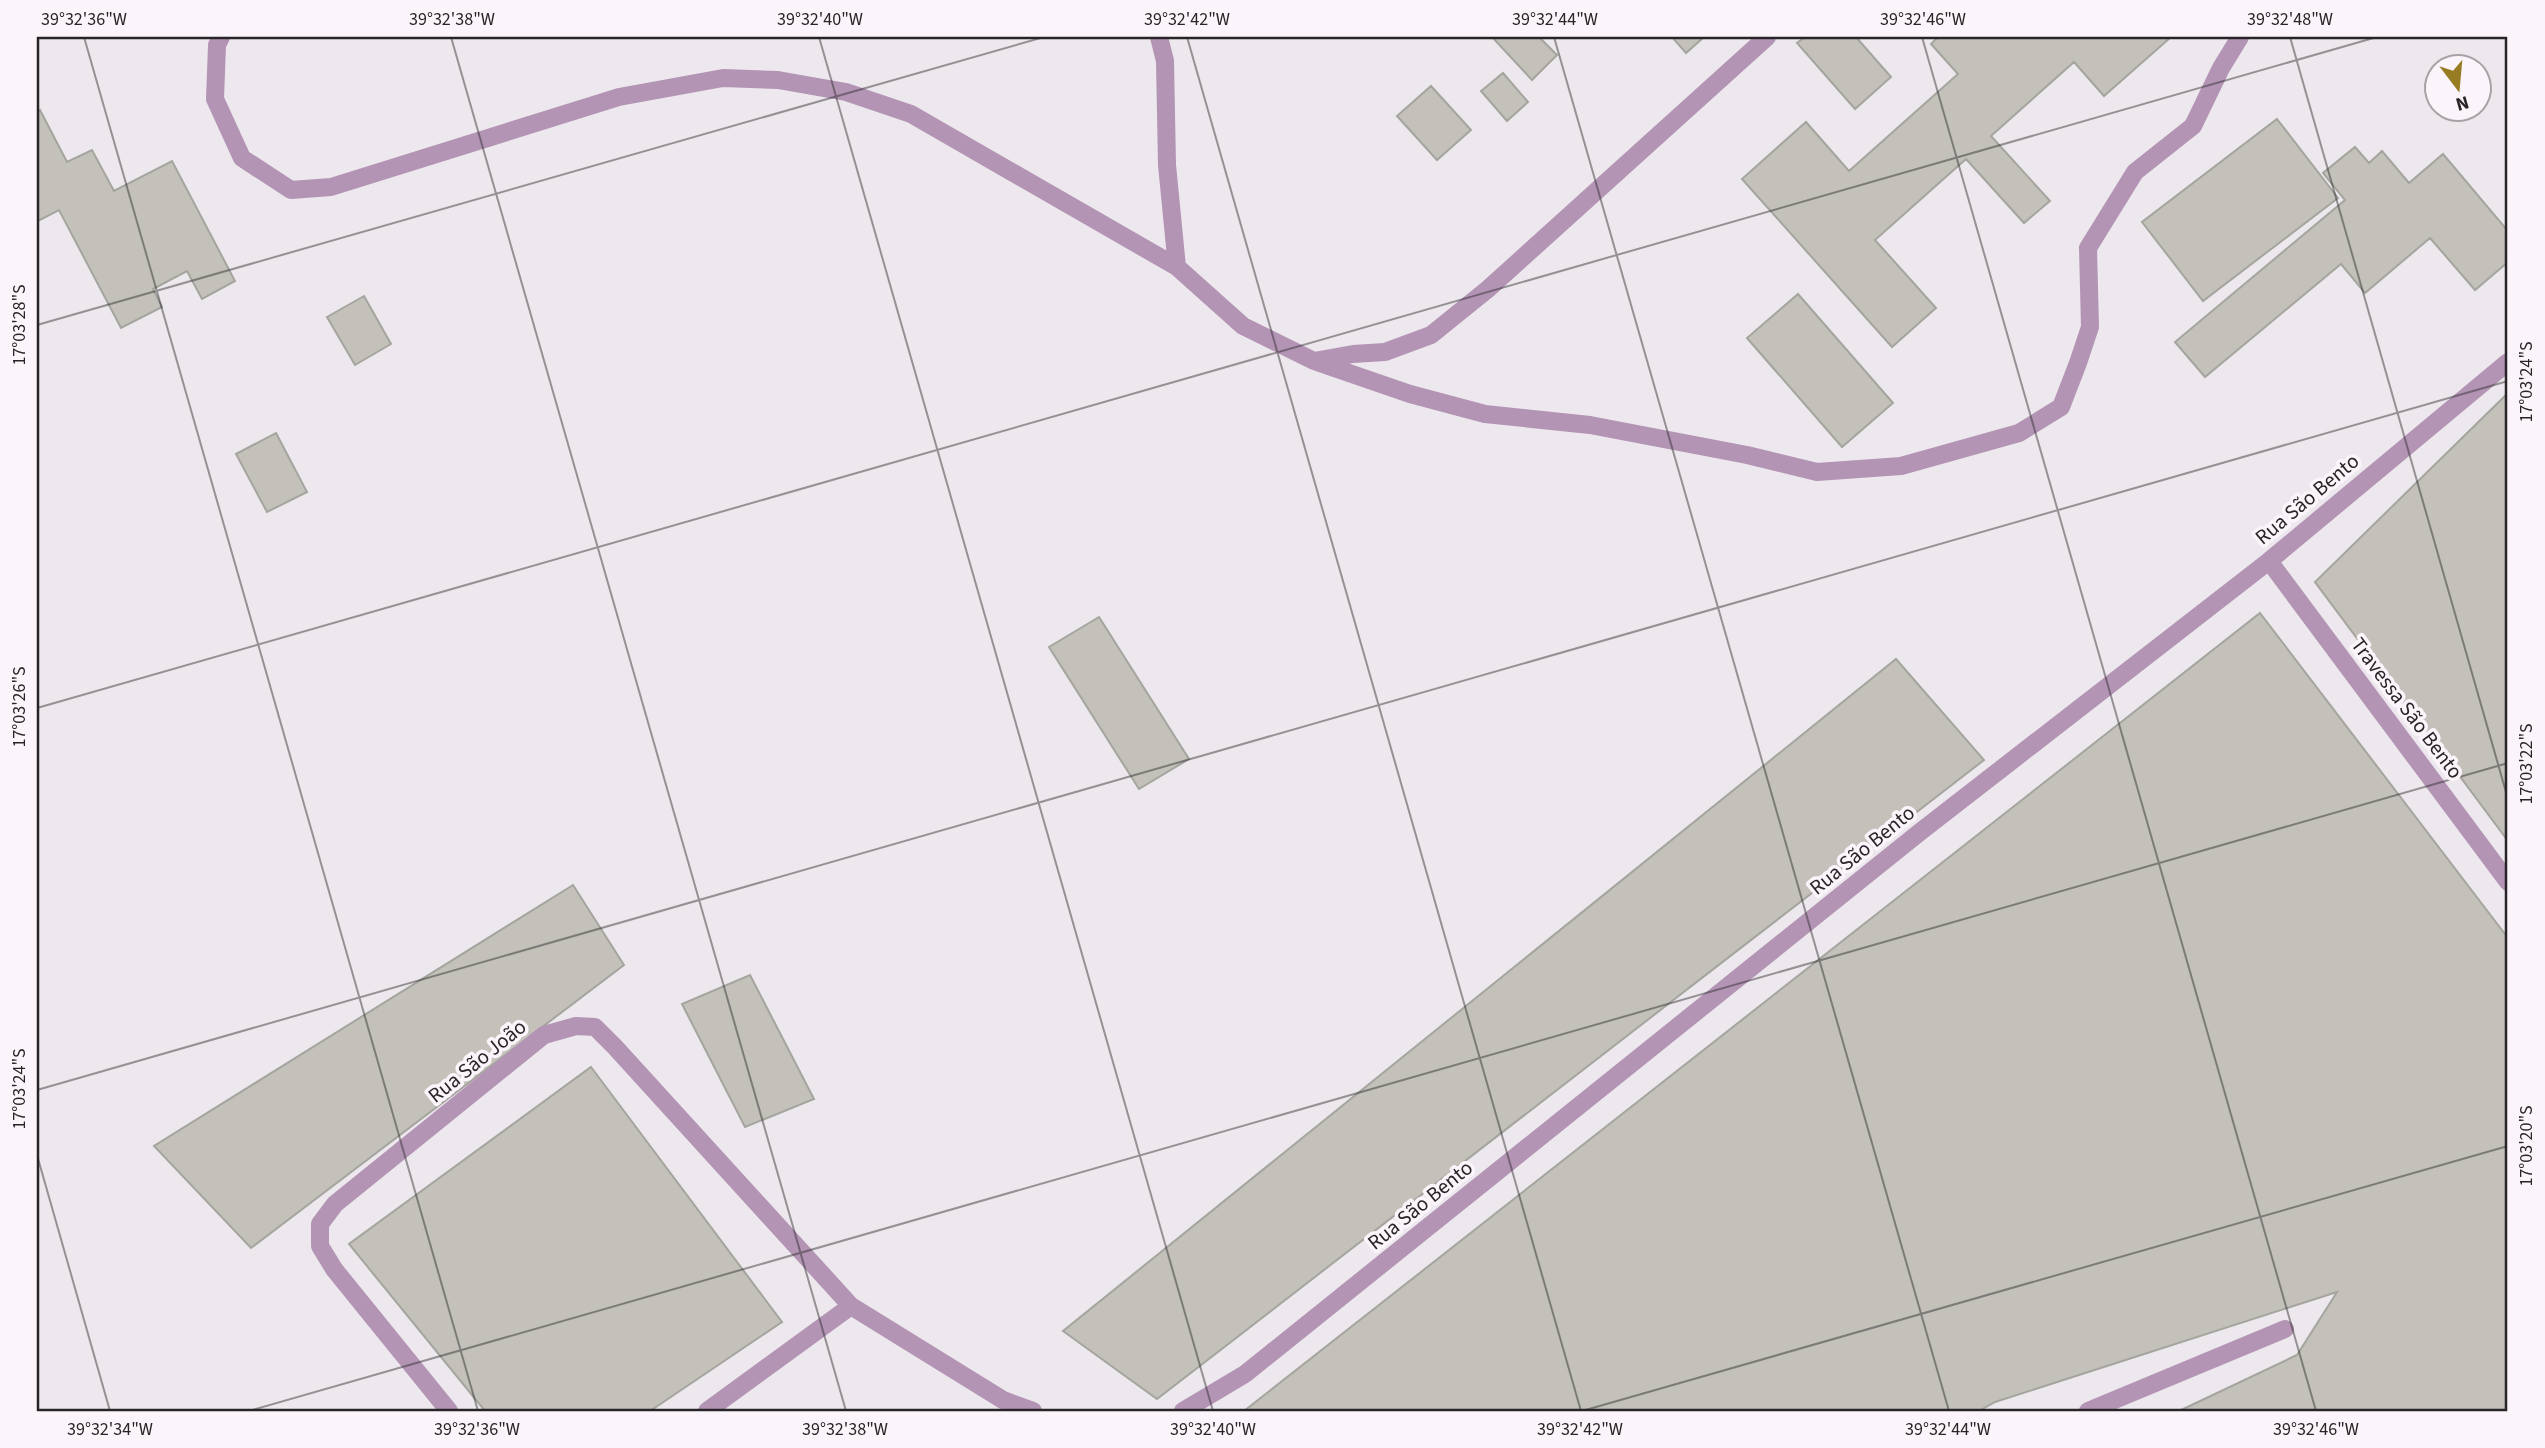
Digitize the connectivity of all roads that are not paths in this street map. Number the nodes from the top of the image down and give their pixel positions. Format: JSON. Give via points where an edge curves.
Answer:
{"nodes":[{"id":1,"x":221,"y":37,"type":"edge"},
{"id":2,"x":1159,"y":37,"type":"edge"},
{"id":3,"x":1767,"y":37,"type":"edge"},
{"id":4,"x":2240,"y":37,"type":"edge"},
{"id":5,"x":1177,"y":267,"type":"junction"},
{"id":6,"x":1314,"y":361,"type":"junction"},
{"id":7,"x":2508,"y":362,"type":"edge"},
{"id":8,"x":2269,"y":561,"type":"junction"},
{"id":9,"x":2508,"y":882,"type":"edge"},
{"id":10,"x":851,"y":1306,"type":"junction"},
{"id":11,"x":2285,"y":1329,"type":"dead end"},
{"id":12,"x":449,"y":1411,"type":"edge"},
{"id":13,"x":707,"y":1411,"type":"edge"},
{"id":14,"x":1033,"y":1411,"type":"edge"},
{"id":15,"x":1183,"y":1411,"type":"edge"},
{"id":16,"x":2088,"y":1411,"type":"edge"}],
"edges":[{"from":1,"to":5,"type":"street","via":[[215,99],[242,158],[291,190],[331,187],[619,97],[723,78],[778,80],[846,92],[911,114]]},
{"from":2,"to":5,"type":"street","via":[[1165,61],[1167,165]]},
{"from":3,"to":6,"type":"street","via":[[1431,335],[1385,352]]},
{"from":4,"to":6,"type":"street","via":[[2193,126],[2135,172],[2088,248],[2091,327],[2078,363],[2061,407],[2018,433],[1901,466],[1817,472],[1590,425],[1485,414]]},
{"from":5,"to":6,"type":"street","via":[[1243,326]]},
{"from":7,"to":8,"type":"street","name":"Rua São Bento"},
{"from":8,"to":9,"type":"street","name":"Travessa São Bento"},
{"from":8,"to":15,"type":"street","name":"Rua São Bento","via":[[1909,841],[1245,1374]]},
{"from":10,"to":12,"type":"street","name":"Rua São João","via":[[615,1047],[595,1027],[576,1026],[544,1035],[335,1204],[320,1224],[320,1246],[334,1269]]},
{"from":10,"to":13,"type":"street"},
{"from":10,"to":14,"type":"street","name":"Rua São João","via":[[1003,1400]]},
{"from":11,"to":16,"type":"street"}]}
